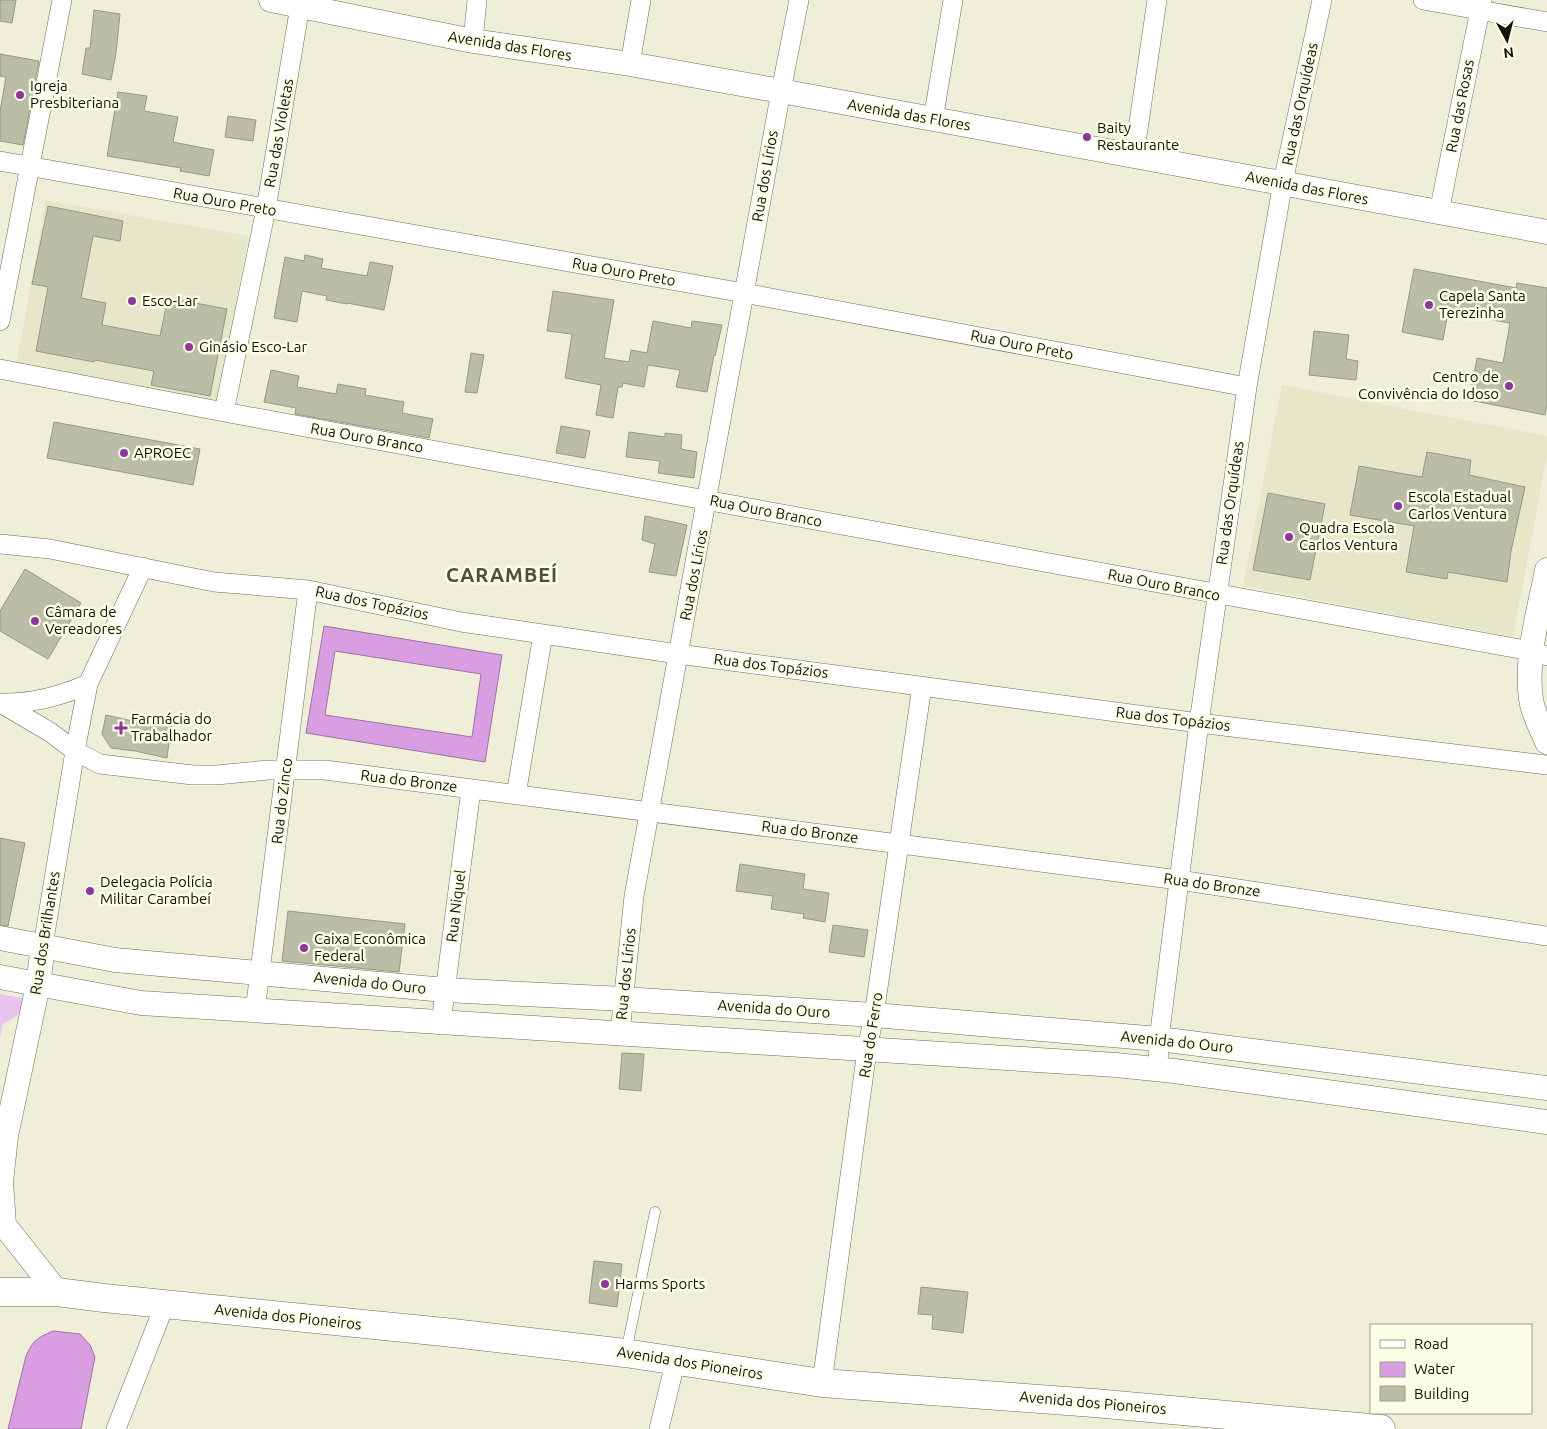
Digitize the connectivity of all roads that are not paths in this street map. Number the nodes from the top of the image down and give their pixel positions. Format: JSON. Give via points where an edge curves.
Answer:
{"nodes":[{"id":1,"x":62,"y":0,"type":"edge"},
{"id":2,"x":271,"y":0,"type":"edge"},
{"id":3,"x":477,"y":0,"type":"edge"},
{"id":4,"x":641,"y":0,"type":"edge"},
{"id":5,"x":800,"y":0,"type":"edge"},
{"id":6,"x":953,"y":0,"type":"edge"},
{"id":7,"x":1157,"y":0,"type":"edge"},
{"id":8,"x":1322,"y":0,"type":"edge"},
{"id":9,"x":1423,"y":0,"type":"edge"},
{"id":10,"x":301,"y":3,"type":"edge"},
{"id":11,"x":1481,"y":6,"type":"edge"},
{"id":12,"x":1547,"y":22,"type":"edge"},
{"id":13,"x":473,"y":41,"type":"junction"},
{"id":14,"x":630,"y":64,"type":"junction"},
{"id":15,"x":781,"y":91,"type":"junction"},
{"id":16,"x":933,"y":120,"type":"junction"},
{"id":17,"x":1134,"y":156,"type":"junction"},
{"id":18,"x":0,"y":161,"type":"edge"},
{"id":19,"x":30,"y":167,"type":"junction"},
{"id":20,"x":1283,"y":182,"type":"junction"},
{"id":21,"x":266,"y":209,"type":"junction"},
{"id":22,"x":1438,"y":212,"type":"junction"},
{"id":23,"x":1547,"y":232,"type":"edge"},
{"id":24,"x":744,"y":293,"type":"junction"},
{"id":25,"x":0,"y":320,"type":"edge"},
{"id":26,"x":0,"y":369,"type":"edge"},
{"id":27,"x":1247,"y":387,"type":"junction"},
{"id":28,"x":224,"y":412,"type":"junction"},
{"id":29,"x":708,"y":500,"type":"junction"},
{"id":30,"x":0,"y":544,"type":"edge"},
{"id":31,"x":143,"y":567,"type":"junction"},
{"id":32,"x":1547,"y":570,"type":"edge"},
{"id":33,"x":308,"y":590,"type":"junction"},
{"id":34,"x":1217,"y":595,"type":"junction"},
{"id":35,"x":543,"y":634,"type":"junction"},
{"id":36,"x":678,"y":654,"type":"junction"},
{"id":37,"x":1539,"y":654,"type":"edge"},
{"id":38,"x":88,"y":684,"type":"junction"},
{"id":39,"x":922,"y":686,"type":"junction"},
{"id":40,"x":1,"y":703,"type":"edge"},
{"id":41,"x":1199,"y":723,"type":"junction"},
{"id":42,"x":1547,"y":742,"type":"edge"},
{"id":43,"x":75,"y":751,"type":"junction"},
{"id":44,"x":1547,"y":765,"type":"edge"},
{"id":45,"x":286,"y":770,"type":"junction"},
{"id":46,"x":471,"y":789,"type":"junction"},
{"id":47,"x":516,"y":795,"type":"junction"},
{"id":48,"x":649,"y":812,"type":"junction"},
{"id":49,"x":900,"y":843,"type":"junction"},
{"id":50,"x":1179,"y":880,"type":"junction"},
{"id":51,"x":1547,"y":936,"type":"edge"},
{"id":52,"x":0,"y":938,"type":"edge"},
{"id":53,"x":43,"y":946,"type":"junction"},
{"id":54,"x":260,"y":972,"type":"junction"},
{"id":55,"x":0,"y":977,"type":"edge"},
{"id":56,"x":38,"y":985,"type":"junction"},
{"id":57,"x":445,"y":990,"type":"junction"},
{"id":58,"x":624,"y":1000,"type":"junction"},
{"id":59,"x":255,"y":1011,"type":"junction"},
{"id":60,"x":874,"y":1015,"type":"junction"},
{"id":61,"x":441,"y":1022,"type":"junction"},
{"id":62,"x":620,"y":1033,"type":"junction"},
{"id":63,"x":1159,"y":1039,"type":"junction"},
{"id":64,"x":867,"y":1050,"type":"junction"},
{"id":65,"x":1158,"y":1070,"type":"junction"},
{"id":66,"x":1547,"y":1088,"type":"edge"},
{"id":67,"x":1547,"y":1122,"type":"edge"},
{"id":68,"x":655,"y":1212,"type":"dead end"},
{"id":69,"x":2,"y":1225,"type":"edge"},
{"id":70,"x":0,"y":1292,"type":"edge"},
{"id":71,"x":58,"y":1292,"type":"junction"},
{"id":72,"x":165,"y":1304,"type":"junction"},
{"id":73,"x":626,"y":1352,"type":"junction"},
{"id":74,"x":676,"y":1359,"type":"junction"},
{"id":75,"x":822,"y":1383,"type":"junction"},
{"id":76,"x":116,"y":1429,"type":"edge"},
{"id":77,"x":659,"y":1429,"type":"edge"},
{"id":78,"x":1381,"y":1429,"type":"edge"}],
"edges":[{"from":1,"to":19,"type":"street"},
{"from":2,"to":10,"type":"street","name":"Avenida das Flores"},
{"from":3,"to":13,"type":"street"},
{"from":4,"to":14,"type":"street"},
{"from":5,"to":15,"type":"street","name":"Rua dos Lírios"},
{"from":6,"to":16,"type":"street"},
{"from":7,"to":17,"type":"street"},
{"from":8,"to":20,"type":"street","name":"Rua das Orquídeas"},
{"from":9,"to":11,"type":"street"},
{"from":10,"to":13,"type":"street","name":"Avenida das Flores"},
{"from":10,"to":21,"type":"street","name":"Rua das Violetas"},
{"from":11,"to":12,"type":"street"},
{"from":11,"to":22,"type":"street","name":"Rua das Rosas"},
{"from":13,"to":14,"type":"street","name":"Avenida das Flores"},
{"from":14,"to":15,"type":"street","name":"Avenida das Flores"},
{"from":15,"to":16,"type":"street","name":"Avenida das Flores"},
{"from":15,"to":24,"type":"street","name":"Rua dos Lírios"},
{"from":16,"to":17,"type":"street","name":"Avenida das Flores"},
{"from":17,"to":20,"type":"street","name":"Avenida das Flores"},
{"from":18,"to":19,"type":"street","name":"Rua Ouro Preto"},
{"from":19,"to":21,"type":"street","name":"Rua Ouro Preto"},
{"from":19,"to":25,"type":"street"},
{"from":20,"to":22,"type":"street","name":"Avenida das Flores"},
{"from":20,"to":27,"type":"street","name":"Rua das Orquídeas"},
{"from":21,"to":24,"type":"street","name":"Rua Ouro Preto"},
{"from":21,"to":28,"type":"street","name":"Rua das Violetas"},
{"from":22,"to":23,"type":"street","name":"Avenida das Flores"},
{"from":24,"to":27,"type":"street","name":"Rua Ouro Preto"},
{"from":24,"to":29,"type":"street","name":"Rua dos Lírios"},
{"from":26,"to":28,"type":"street","name":"Rua Ouro Branco"},
{"from":27,"to":34,"type":"street","name":"Rua das Orquídeas"},
{"from":28,"to":29,"type":"street","name":"Rua Ouro Branco"},
{"from":29,"to":34,"type":"street","name":"Rua Ouro Branco"},
{"from":29,"to":36,"type":"street","name":"Rua dos Lírios"},
{"from":30,"to":31,"type":"street","name":"Rua dos Topázios","via":[[50,549]]},
{"from":31,"to":33,"type":"street","name":"Rua dos Topázios","via":[[214,582]]},
{"from":31,"to":38,"type":"street","name":"Rua dos Brilhantes"},
{"from":32,"to":37,"type":"street"},
{"from":33,"to":35,"type":"street","name":"Rua dos Topázios","via":[[461,622]]},
{"from":33,"to":45,"type":"street","name":"Rua do Zinco"},
{"from":34,"to":37,"type":"street","name":"Rua Ouro Branco"},
{"from":34,"to":41,"type":"street","name":"Rua das Orquídeas"},
{"from":35,"to":36,"type":"street","name":"Rua dos Topázios"},
{"from":35,"to":47,"type":"street"},
{"from":36,"to":39,"type":"street","name":"Rua dos Topázios"},
{"from":36,"to":48,"type":"street","name":"Rua dos Lírios"},
{"from":37,"to":42,"type":"street","via":[[1530,679],[1531,701]]},
{"from":38,"to":40,"type":"street","via":[[51,698]]},
{"from":38,"to":43,"type":"street","name":"Rua dos Brilhantes"},
{"from":39,"to":41,"type":"street","name":"Rua dos Topázios"},
{"from":39,"to":49,"type":"street","name":"Rua do Ferro"},
{"from":40,"to":43,"type":"street","name":"Rua do Bronze"},
{"from":41,"to":44,"type":"street","name":"Rua dos Topázios"},
{"from":41,"to":50,"type":"street","name":"Rua das Orquídeas"},
{"from":43,"to":45,"type":"street","name":"Rua do Bronze","via":[[100,764],[193,775]]},
{"from":43,"to":53,"type":"street","name":"Rua dos Brilhantes"},
{"from":45,"to":46,"type":"street","name":"Rua do Bronze","via":[[325,770]]},
{"from":45,"to":54,"type":"street","name":"Rua do Zinco"},
{"from":46,"to":47,"type":"street","name":"Rua do Bronze"},
{"from":46,"to":57,"type":"street","name":"Rua Niquel"},
{"from":47,"to":48,"type":"street","name":"Rua do Bronze"},
{"from":48,"to":49,"type":"street","name":"Rua do Bronze"},
{"from":48,"to":58,"type":"street","name":"Rua dos Lírios","via":[[634,896]]},
{"from":49,"to":50,"type":"street","name":"Rua do Bronze"},
{"from":49,"to":60,"type":"street","name":"Rua do Ferro"},
{"from":50,"to":51,"type":"street","name":"Rua do Bronze"},
{"from":50,"to":63,"type":"street","name":"Rua das Orquídeas"},
{"from":52,"to":53,"type":"street","name":"Avenida do Ouro"},
{"from":53,"to":54,"type":"street","name":"Avenida do Ouro","via":[[115,960]]},
{"from":53,"to":56,"type":"street","name":"Rua dos Brilhantes"},
{"from":54,"to":57,"type":"street","name":"Avenida do Ouro"},
{"from":54,"to":59,"type":"street","name":"Rua do Zinco"},
{"from":55,"to":56,"type":"street","name":"Avenida do Ouro"},
{"from":56,"to":59,"type":"street","name":"Avenida do Ouro","via":[[141,1003]]},
{"from":56,"to":69,"type":"street","name":"Rua dos Brilhantes","via":[[6,1136],[1,1182]]},
{"from":57,"to":58,"type":"street","name":"Avenida do Ouro"},
{"from":57,"to":61,"type":"street","name":"Rua Niquel"},
{"from":58,"to":60,"type":"street","name":"Avenida do Ouro"},
{"from":58,"to":62,"type":"street","name":"Rua dos Lírios"},
{"from":59,"to":61,"type":"street","name":"Avenida do Ouro"},
{"from":60,"to":63,"type":"street","name":"Avenida do Ouro"},
{"from":60,"to":64,"type":"street","name":"Rua do Ferro"},
{"from":61,"to":62,"type":"street","name":"Avenida do Ouro"},
{"from":62,"to":64,"type":"street","name":"Avenida do Ouro"},
{"from":63,"to":65,"type":"street","name":"Rua das Orquídeas"},
{"from":63,"to":66,"type":"street","name":"Avenida do Ouro"},
{"from":64,"to":65,"type":"street","name":"Avenida do Ouro"},
{"from":64,"to":75,"type":"street","name":"Rua do Ferro"},
{"from":65,"to":67,"type":"street","name":"Avenida do Ouro"},
{"from":68,"to":73,"type":"lane"},
{"from":69,"to":71,"type":"street","name":"Rua dos Brilhantes"},
{"from":70,"to":71,"type":"main road","name":"Avenida dos Pioneiros"},
{"from":71,"to":72,"type":"main road","name":"Avenida dos Pioneiros"},
{"from":72,"to":73,"type":"main road","name":"Avenida dos Pioneiros"},
{"from":72,"to":76,"type":"street"},
{"from":73,"to":74,"type":"main road","name":"Avenida dos Pioneiros"},
{"from":74,"to":75,"type":"main road","name":"Avenida dos Pioneiros"},
{"from":74,"to":77,"type":"street"},
{"from":75,"to":78,"type":"main road","name":"Avenida dos Pioneiros"}]}
